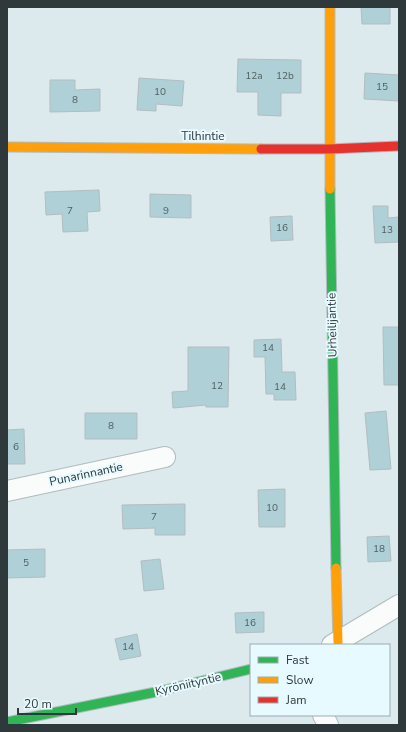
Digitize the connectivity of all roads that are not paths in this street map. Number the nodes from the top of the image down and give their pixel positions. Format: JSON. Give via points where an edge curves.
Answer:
{"nodes":[{"id":1,"x":330,"y":7,"type":"edge"},
{"id":2,"x":399,"y":146,"type":"edge"},
{"id":3,"x":7,"y":147,"type":"edge"},
{"id":4,"x":330,"y":149,"type":"junction"},
{"id":5,"x":165,"y":458,"type":"dead end"},
{"id":6,"x":7,"y":491,"type":"edge"},
{"id":7,"x":399,"y":605,"type":"edge"},
{"id":8,"x":335,"y":644,"type":"edge"},
{"id":9,"x":250,"y":669,"type":"edge"},
{"id":10,"x":7,"y":722,"type":"edge"}],
"edges":[{"from":1,"to":4,"type":"street","name":"Urheilijantie"},
{"from":2,"to":4,"type":"street","name":"Tilhintie"},
{"from":3,"to":4,"type":"street","name":"Tilhintie"},
{"from":4,"to":8,"type":"street","name":"Urheilijantie"},
{"from":5,"to":6,"type":"street","name":"Punarinnantie"},
{"from":7,"to":8,"type":"street"},
{"from":9,"to":10,"type":"street","name":"Kyröniityntie","via":[[156,692]]}]}
